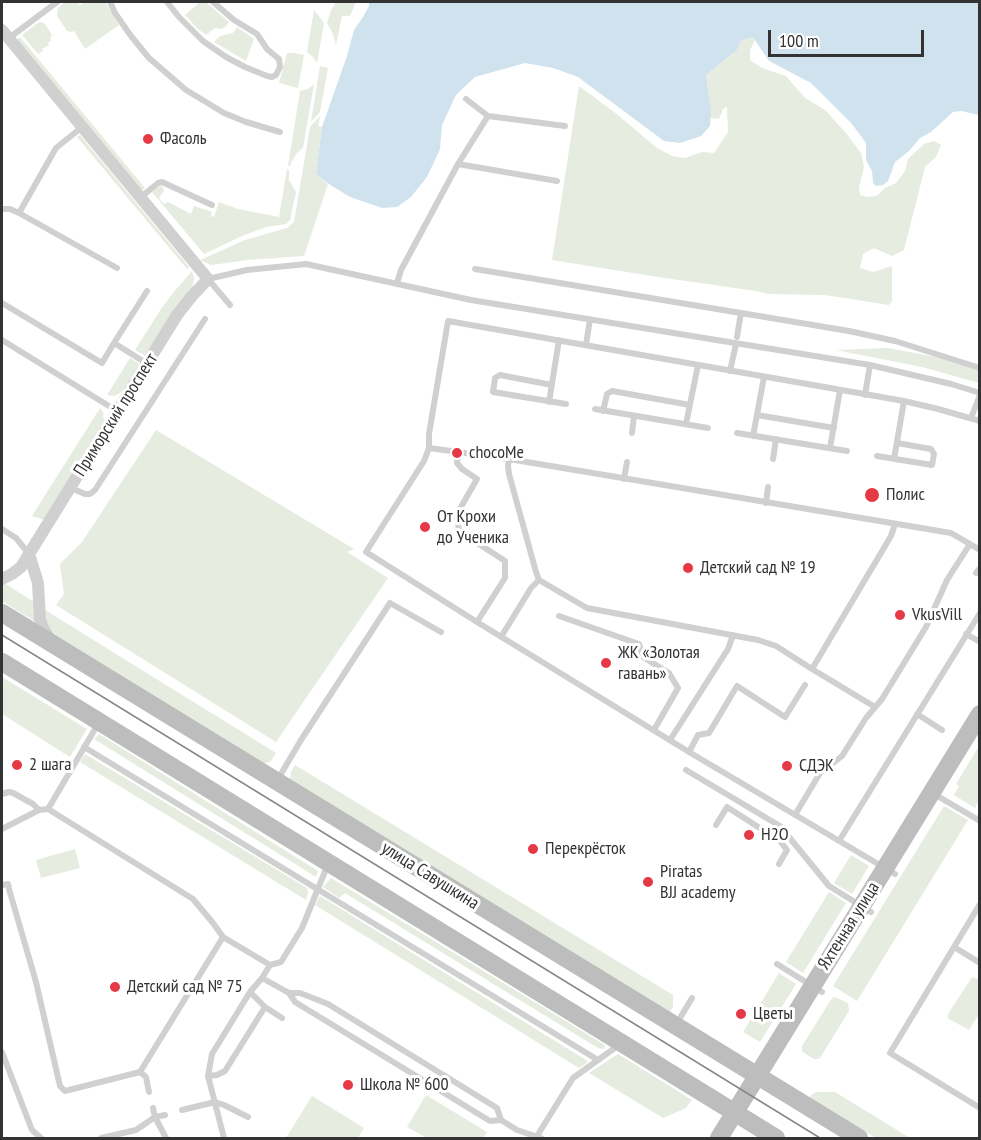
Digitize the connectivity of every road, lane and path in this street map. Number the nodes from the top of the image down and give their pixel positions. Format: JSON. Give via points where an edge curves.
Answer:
{"nodes":[{"id":1,"x":57,"y":2,"type":"edge"},
{"id":2,"x":110,"y":2,"type":"edge"},
{"id":3,"x":167,"y":2,"type":"edge"},
{"id":4,"x":213,"y":2,"type":"edge"},
{"id":5,"x":5,"y":34,"type":"edge"},
{"id":6,"x":466,"y":99,"type":"dead end"},
{"id":7,"x":488,"y":116,"type":"junction"},
{"id":8,"x":565,"y":126,"type":"dead end"},
{"id":9,"x":82,"y":127,"type":"junction"},
{"id":10,"x":280,"y":132,"type":"dead end"},
{"id":11,"x":458,"y":164,"type":"junction"},
{"id":12,"x":557,"y":181,"type":"dead end"},
{"id":13,"x":140,"y":198,"type":"junction"},
{"id":14,"x":212,"y":205,"type":"dead end"},
{"id":15,"x":2,"y":209,"type":"edge"},
{"id":16,"x":19,"y":213,"type":"junction"},
{"id":17,"x":117,"y":268,"type":"dead end"},
{"id":18,"x":476,"y":269,"type":"dead end"},
{"id":19,"x":208,"y":279,"type":"junction"},
{"id":20,"x":397,"y":283,"type":"junction"},
{"id":21,"x":147,"y":291,"type":"dead end"},
{"id":22,"x":2,"y":303,"type":"edge"},
{"id":23,"x":231,"y":305,"type":"dead end"},
{"id":24,"x":741,"y":313,"type":"junction"},
{"id":25,"x":205,"y":319,"type":"dead end"},
{"id":26,"x":590,"y":319,"type":"junction"},
{"id":27,"x":2,"y":340,"type":"edge"},
{"id":28,"x":559,"y":340,"type":"junction"},
{"id":29,"x":736,"y":341,"type":"junction"},
{"id":30,"x":114,"y":343,"type":"junction"},
{"id":31,"x":586,"y":345,"type":"junction"},
{"id":32,"x":147,"y":364,"type":"junction"},
{"id":33,"x":698,"y":365,"type":"junction"},
{"id":34,"x":870,"y":365,"type":"junction"},
{"id":35,"x":980,"y":368,"type":"edge"},
{"id":36,"x":730,"y":371,"type":"junction"},
{"id":37,"x":764,"y":377,"type":"junction"},
{"id":38,"x":552,"y":385,"type":"junction"},
{"id":39,"x":840,"y":390,"type":"junction"},
{"id":40,"x":980,"y":394,"type":"edge"},
{"id":41,"x":865,"y":395,"type":"junction"},
{"id":42,"x":904,"y":401,"type":"junction"},
{"id":43,"x":549,"y":402,"type":"junction"},
{"id":44,"x":566,"y":404,"type":"dead end"},
{"id":45,"x":690,"y":405,"type":"junction"},
{"id":46,"x":595,"y":409,"type":"dead end"},
{"id":47,"x":117,"y":411,"type":"junction"},
{"id":48,"x":603,"y":411,"type":"junction"},
{"id":49,"x":757,"y":415,"type":"junction"},
{"id":50,"x":634,"y":416,"type":"junction"},
{"id":51,"x":972,"y":418,"type":"junction"},
{"id":52,"x":980,"y":421,"type":"edge"},
{"id":53,"x":686,"y":424,"type":"junction"},
{"id":54,"x":708,"y":428,"type":"dead end"},
{"id":55,"x":834,"y":428,"type":"junction"},
{"id":56,"x":632,"y":433,"type":"dead end"},
{"id":57,"x":737,"y":433,"type":"dead end"},
{"id":58,"x":753,"y":435,"type":"junction"},
{"id":59,"x":776,"y":440,"type":"junction"},
{"id":60,"x":897,"y":443,"type":"junction"},
{"id":61,"x":429,"y":448,"type":"junction"},
{"id":62,"x":830,"y":448,"type":"junction"},
{"id":63,"x":847,"y":451,"type":"dead end"},
{"id":64,"x":458,"y":452,"type":"junction"},
{"id":65,"x":878,"y":456,"type":"dead end"},
{"id":66,"x":509,"y":459,"type":"junction"},
{"id":67,"x":773,"y":459,"type":"dead end"},
{"id":68,"x":894,"y":459,"type":"junction"},
{"id":69,"x":627,"y":462,"type":"dead end"},
{"id":70,"x":624,"y":479,"type":"junction"},
{"id":71,"x":768,"y":487,"type":"dead end"},
{"id":72,"x":71,"y":488,"type":"junction"},
{"id":73,"x":766,"y":503,"type":"junction"},
{"id":74,"x":895,"y":524,"type":"junction"},
{"id":75,"x":2,"y":529,"type":"edge"},
{"id":76,"x":970,"y":544,"type":"junction"},
{"id":77,"x":980,"y":550,"type":"edge"},
{"id":78,"x":29,"y":554,"type":"junction"},
{"id":79,"x":2,"y":579,"type":"edge"},
{"id":80,"x":539,"y":580,"type":"junction"},
{"id":81,"x":2,"y":613,"type":"edge"},
{"id":82,"x":980,"y":613,"type":"edge"},
{"id":83,"x":559,"y":616,"type":"dead end"},
{"id":84,"x":477,"y":622,"type":"junction"},
{"id":85,"x":441,"y":632,"type":"dead end"},
{"id":86,"x":966,"y":634,"type":"junction"},
{"id":87,"x":733,"y":635,"type":"junction"},
{"id":88,"x":501,"y":637,"type":"junction"},
{"id":89,"x":980,"y":642,"type":"edge"},
{"id":90,"x":54,"y":645,"type":"junction"},
{"id":91,"x":2,"y":664,"type":"edge"},
{"id":92,"x":812,"y":669,"type":"junction"},
{"id":93,"x":805,"y":685,"type":"dead end"},
{"id":94,"x":875,"y":707,"type":"junction"},
{"id":95,"x":917,"y":714,"type":"junction"},
{"id":96,"x":99,"y":722,"type":"junction"},
{"id":97,"x":978,"y":728,"type":"edge"},
{"id":98,"x":654,"y":730,"type":"junction"},
{"id":99,"x":942,"y":730,"type":"dead end"},
{"id":100,"x":670,"y":740,"type":"junction"},
{"id":101,"x":84,"y":747,"type":"junction"},
{"id":102,"x":688,"y":752,"type":"junction"},
{"id":103,"x":686,"y":770,"type":"dead end"},
{"id":104,"x":277,"y":782,"type":"junction"},
{"id":105,"x":2,"y":794,"type":"edge"},
{"id":106,"x":936,"y":796,"type":"junction"},
{"id":107,"x":48,"y":808,"type":"junction"},
{"id":108,"x":39,"y":810,"type":"junction"},
{"id":109,"x":795,"y":814,"type":"junction"},
{"id":110,"x":980,"y":821,"type":"edge"},
{"id":111,"x":716,"y":825,"type":"dead end"},
{"id":112,"x":2,"y":829,"type":"edge"},
{"id":113,"x":787,"y":835,"type":"junction"},
{"id":114,"x":780,"y":841,"type":"junction"},
{"id":115,"x":839,"y":841,"type":"junction"},
{"id":116,"x":328,"y":864,"type":"junction"},
{"id":117,"x":779,"y":864,"type":"dead end"},
{"id":118,"x":890,"y":871,"type":"junction"},
{"id":119,"x":2,"y":885,"type":"edge"},
{"id":120,"x":317,"y":888,"type":"junction"},
{"id":121,"x":980,"y":904,"type":"edge"},
{"id":122,"x":866,"y":909,"type":"junction"},
{"id":123,"x":223,"y":937,"type":"junction"},
{"id":124,"x":954,"y":947,"type":"junction"},
{"id":125,"x":980,"y":963,"type":"edge"},
{"id":126,"x":777,"y":964,"type":"dead end"},
{"id":127,"x":270,"y":965,"type":"junction"},
{"id":128,"x":262,"y":978,"type":"junction"},
{"id":129,"x":817,"y":989,"type":"junction"},
{"id":130,"x":250,"y":992,"type":"junction"},
{"id":131,"x":289,"y":993,"type":"junction"},
{"id":132,"x":692,"y":998,"type":"dead end"},
{"id":133,"x":264,"y":1007,"type":"junction"},
{"id":134,"x":282,"y":1018,"type":"dead end"},
{"id":135,"x":675,"y":1026,"type":"junction"},
{"id":136,"x":620,"y":1044,"type":"junction"},
{"id":137,"x":2,"y":1052,"type":"edge"},
{"id":138,"x":597,"y":1060,"type":"junction"},
{"id":139,"x":140,"y":1072,"type":"junction"},
{"id":140,"x":208,"y":1076,"type":"junction"},
{"id":141,"x":762,"y":1079,"type":"junction"},
{"id":142,"x":149,"y":1092,"type":"dead end"},
{"id":143,"x":215,"y":1102,"type":"junction"},
{"id":144,"x":153,"y":1108,"type":"dead end"},
{"id":145,"x":980,"y":1108,"type":"edge"},
{"id":146,"x":182,"y":1110,"type":"dead end"},
{"id":147,"x":165,"y":1114,"type":"dead end"},
{"id":148,"x":739,"y":1116,"type":"junction"},
{"id":149,"x":155,"y":1117,"type":"junction"},
{"id":150,"x":248,"y":1118,"type":"dead end"},
{"id":151,"x":501,"y":1120,"type":"junction"},
{"id":152,"x":539,"y":1137,"type":"edge"},
{"id":153,"x":41,"y":1138,"type":"edge"},
{"id":154,"x":101,"y":1138,"type":"edge"},
{"id":155,"x":166,"y":1138,"type":"edge"},
{"id":156,"x":224,"y":1138,"type":"edge"},
{"id":157,"x":719,"y":1138,"type":"edge"},
{"id":158,"x":731,"y":1138,"type":"edge"},
{"id":159,"x":776,"y":1138,"type":"edge"},
{"id":160,"x":859,"y":1138,"type":"edge"}],
"edges":[{"from":1,"to":5,"type":"lane"},
{"from":2,"to":10,"type":"lane","via":[[149,58],[186,90],[224,113]]},
{"from":3,"to":4,"type":"lane","via":[[203,41],[225,57],[267,76],[276,75],[279,59],[257,34]]},
{"from":5,"to":9,"type":"street"},
{"from":6,"to":7,"type":"lane"},
{"from":7,"to":8,"type":"lane"},
{"from":7,"to":11,"type":"lane"},
{"from":9,"to":13,"type":"street"},
{"from":9,"to":16,"type":"lane","via":[[56,148]]},
{"from":11,"to":12,"type":"lane"},
{"from":11,"to":20,"type":"lane"},
{"from":13,"to":14,"type":"lane","via":[[162,183]]},
{"from":13,"to":19,"type":"street"},
{"from":15,"to":16,"type":"lane"},
{"from":16,"to":17,"type":"lane"},
{"from":18,"to":24,"type":"lane"},
{"from":19,"to":20,"type":"lane","via":[[306,264]]},
{"from":19,"to":23,"type":"lane"},
{"from":19,"to":32,"type":"street","name":"Приморский проспект","via":[[177,315]]},
{"from":20,"to":26,"type":"lane","via":[[471,300]]},
{"from":21,"to":30,"type":"lane"},
{"from":22,"to":30,"type":"lane","via":[[102,363]]},
{"from":24,"to":29,"type":"lane"},
{"from":24,"to":35,"type":"lane","via":[[884,339]]},
{"from":25,"to":72,"type":"lane","via":[[95,490],[85,494]]},
{"from":26,"to":29,"type":"lane"},
{"from":26,"to":31,"type":"lane"},
{"from":27,"to":47,"type":"lane"},
{"from":28,"to":31,"type":"lane"},
{"from":28,"to":38,"type":"lane"},
{"from":28,"to":61,"type":"lane","via":[[448,321]]},
{"from":29,"to":34,"type":"lane"},
{"from":29,"to":36,"type":"lane"},
{"from":30,"to":32,"type":"lane"},
{"from":31,"to":33,"type":"lane"},
{"from":32,"to":47,"type":"street","name":"Приморский проспект"},
{"from":33,"to":36,"type":"lane"},
{"from":33,"to":45,"type":"lane"},
{"from":34,"to":40,"type":"lane"},
{"from":34,"to":41,"type":"lane"},
{"from":36,"to":37,"type":"lane"},
{"from":37,"to":39,"type":"lane"},
{"from":37,"to":49,"type":"lane"},
{"from":38,"to":43,"type":"lane"},
{"from":38,"to":43,"type":"lane","via":[[500,375],[495,378],[493,392]]},
{"from":39,"to":41,"type":"lane"},
{"from":39,"to":55,"type":"lane"},
{"from":40,"to":51,"type":"lane"},
{"from":41,"to":42,"type":"lane"},
{"from":42,"to":51,"type":"lane"},
{"from":42,"to":60,"type":"lane"},
{"from":43,"to":44,"type":"lane"},
{"from":45,"to":48,"type":"lane","via":[[612,391],[607,394]]},
{"from":45,"to":53,"type":"lane"},
{"from":46,"to":48,"type":"lane"},
{"from":47,"to":72,"type":"street","name":"Приморский проспект"},
{"from":48,"to":50,"type":"lane"},
{"from":49,"to":55,"type":"lane"},
{"from":49,"to":58,"type":"lane"},
{"from":50,"to":53,"type":"lane"},
{"from":50,"to":56,"type":"lane"},
{"from":51,"to":52,"type":"lane"},
{"from":53,"to":54,"type":"lane"},
{"from":55,"to":62,"type":"lane"},
{"from":57,"to":58,"type":"lane"},
{"from":58,"to":59,"type":"lane"},
{"from":59,"to":62,"type":"lane"},
{"from":59,"to":67,"type":"lane"},
{"from":60,"to":68,"type":"lane"},
{"from":60,"to":68,"type":"lane","via":[[931,449],[932,465]]},
{"from":61,"to":64,"type":"lane"},
{"from":61,"to":84,"type":"lane","via":[[366,552]]},
{"from":62,"to":63,"type":"lane"},
{"from":64,"to":66,"type":"lane"},
{"from":64,"to":84,"type":"lane","via":[[457,463],[477,479],[457,514],[459,531],[505,561],[505,578]]},
{"from":65,"to":68,"type":"lane"},
{"from":66,"to":70,"type":"lane"},
{"from":66,"to":80,"type":"lane","via":[[509,474]]},
{"from":69,"to":70,"type":"lane"},
{"from":70,"to":73,"type":"lane"},
{"from":71,"to":73,"type":"lane"},
{"from":72,"to":78,"type":"street","name":"Приморский проспект"},
{"from":73,"to":74,"type":"lane"},
{"from":74,"to":76,"type":"lane","via":[[951,533]]},
{"from":74,"to":92,"type":"lane"},
{"from":75,"to":78,"type":"lane"},
{"from":76,"to":77,"type":"lane"},
{"from":76,"to":94,"type":"lane","via":[[947,580],[926,627]]},
{"from":78,"to":79,"type":"street","name":"Приморский проспект","via":[[21,567]]},
{"from":78,"to":90,"type":"street","via":[[38,583],[40,619]]},
{"from":80,"to":87,"type":"lane","via":[[586,608]]},
{"from":80,"to":88,"type":"lane"},
{"from":81,"to":90,"type":"main road","name":"улица Савушкина"},
{"from":82,"to":86,"type":"lane"},
{"from":83,"to":98,"type":"lane","via":[[639,644],[643,657],[669,673],[678,688]]},
{"from":84,"to":88,"type":"lane"},
{"from":85,"to":104,"type":"lane","via":[[390,603]]},
{"from":86,"to":89,"type":"lane"},
{"from":86,"to":95,"type":"lane"},
{"from":87,"to":92,"type":"lane","via":[[767,642]]},
{"from":87,"to":100,"type":"lane"},
{"from":88,"to":98,"type":"lane"},
{"from":90,"to":104,"type":"main road","name":"улица Савушкина"},
{"from":91,"to":96,"type":"main road"},
{"from":92,"to":94,"type":"lane"},
{"from":93,"to":102,"type":"lane","via":[[785,717],[737,686],[709,733],[698,735]]},
{"from":94,"to":109,"type":"lane","via":[[842,756],[820,773]]},
{"from":95,"to":99,"type":"lane"},
{"from":95,"to":115,"type":"lane"},
{"from":96,"to":101,"type":"lane"},
{"from":96,"to":116,"type":"main road"},
{"from":97,"to":106,"type":"main road","name":"Яхтенная улица"},
{"from":98,"to":100,"type":"lane"},
{"from":100,"to":102,"type":"lane"},
{"from":101,"to":107,"type":"lane"},
{"from":101,"to":120,"type":"lane"},
{"from":102,"to":109,"type":"lane"},
{"from":103,"to":113,"type":"lane","via":[[780,826]]},
{"from":104,"to":135,"type":"main road","name":"улица Савушкина"},
{"from":105,"to":108,"type":"lane","via":[[14,793]]},
{"from":106,"to":110,"type":"lane"},
{"from":106,"to":118,"type":"main road","name":"Яхтенная улица"},
{"from":107,"to":108,"type":"lane"},
{"from":107,"to":123,"type":"lane","via":[[192,899]]},
{"from":108,"to":112,"type":"lane"},
{"from":109,"to":115,"type":"lane"},
{"from":111,"to":114,"type":"lane","via":[[727,807]]},
{"from":113,"to":114,"type":"lane"},
{"from":113,"to":122,"type":"lane","via":[[829,886]]},
{"from":114,"to":117,"type":"lane","via":[[787,850]]},
{"from":115,"to":118,"type":"lane"},
{"from":116,"to":120,"type":"lane"},
{"from":116,"to":136,"type":"main road"},
{"from":118,"to":122,"type":"main road","name":"Яхтенная улица"},
{"from":119,"to":139,"type":"lane","via":[[8,884],[60,1086],[65,1091]]},
{"from":120,"to":127,"type":"lane","via":[[302,928],[281,962]]},
{"from":120,"to":138,"type":"lane"},
{"from":121,"to":124,"type":"lane"},
{"from":122,"to":129,"type":"main road","name":"Яхтенная улица"},
{"from":123,"to":127,"type":"lane"},
{"from":123,"to":139,"type":"lane"},
{"from":124,"to":125,"type":"lane"},
{"from":124,"to":145,"type":"lane","via":[[890,1053]]},
{"from":126,"to":129,"type":"lane"},
{"from":127,"to":128,"type":"lane"},
{"from":128,"to":130,"type":"lane"},
{"from":128,"to":131,"type":"lane"},
{"from":129,"to":141,"type":"main road","name":"Яхтенная улица"},
{"from":130,"to":133,"type":"lane"},
{"from":130,"to":140,"type":"lane","via":[[212,1054]]},
{"from":131,"to":151,"type":"lane","via":[[295,1002],[490,1121]]},
{"from":131,"to":151,"type":"lane","via":[[328,1004],[497,1108]]},
{"from":132,"to":135,"type":"lane"},
{"from":133,"to":134,"type":"lane"},
{"from":133,"to":140,"type":"lane","via":[[225,1071]]},
{"from":135,"to":141,"type":"main road","name":"улица Савушкина"},
{"from":136,"to":138,"type":"lane"},
{"from":136,"to":148,"type":"main road"},
{"from":137,"to":153,"type":"lane","via":[[32,1130]]},
{"from":138,"to":152,"type":"lane","via":[[573,1078]]},
{"from":139,"to":142,"type":"lane","via":[[146,1077]]},
{"from":140,"to":143,"type":"lane"},
{"from":141,"to":148,"type":"main road","name":"Яхтенная улица"},
{"from":141,"to":160,"type":"main road","name":"улица Савушкина"},
{"from":143,"to":146,"type":"lane"},
{"from":143,"to":150,"type":"lane"},
{"from":143,"to":156,"type":"lane"},
{"from":144,"to":149,"type":"lane"},
{"from":147,"to":149,"type":"lane"},
{"from":148,"to":157,"type":"main road","name":"Яхтенная улица"},
{"from":148,"to":158,"type":"main road","name":"Яхтенная улица"},
{"from":148,"to":159,"type":"main road"},
{"from":149,"to":154,"type":"lane","via":[[136,1130]]},
{"from":149,"to":155,"type":"lane"},
{"from":151,"to":152,"type":"lane"}]}
